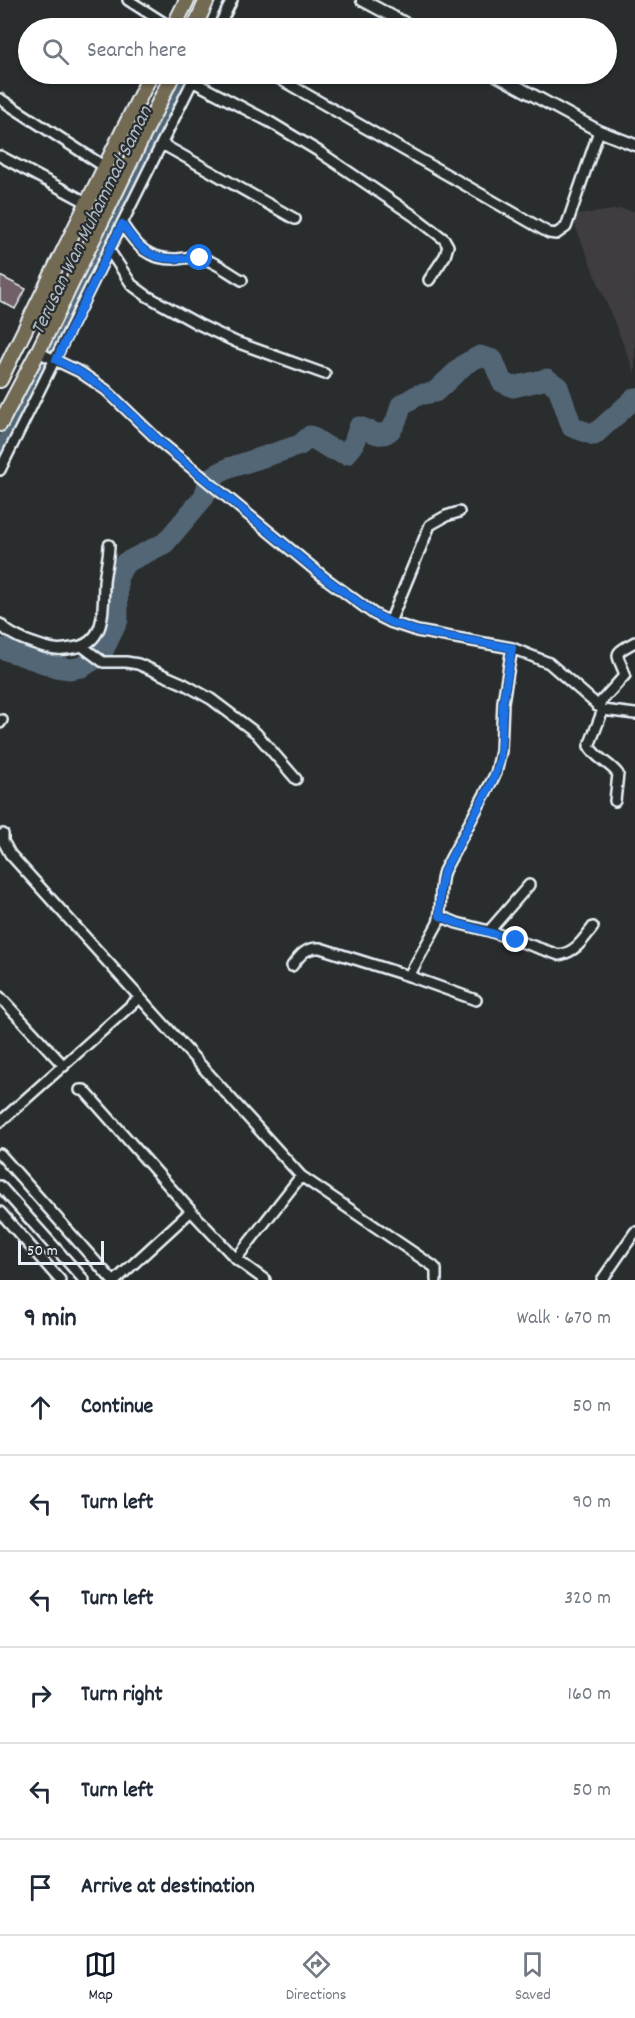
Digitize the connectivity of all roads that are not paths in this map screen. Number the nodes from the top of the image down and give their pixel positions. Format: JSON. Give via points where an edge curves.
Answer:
{"nodes":[{"id":1,"x":128,"y":0,"type":"edge"},
{"id":2,"x":187,"y":0,"type":"edge"},
{"id":3,"x":207,"y":0,"type":"edge"},
{"id":4,"x":232,"y":0,"type":"edge"},
{"id":5,"x":362,"y":0,"type":"edge"},
{"id":6,"x":156,"y":18,"type":"edge"},
{"id":7,"x":177,"y":18,"type":"edge"},
{"id":8,"x":199,"y":18,"type":"edge"},
{"id":9,"x":223,"y":18,"type":"edge"},
{"id":10,"x":395,"y":18,"type":"edge"},
{"id":11,"x":146,"y":84,"type":"edge"},
{"id":12,"x":168,"y":84,"type":"edge"},
{"id":13,"x":191,"y":84,"type":"edge"},
{"id":14,"x":206,"y":84,"type":"edge"},
{"id":15,"x":288,"y":84,"type":"edge"},
{"id":16,"x":512,"y":84,"type":"edge"},
{"id":17,"x":0,"y":99,"type":"edge"},
{"id":18,"x":599,"y":131,"type":"junction"},
{"id":19,"x":162,"y":144,"type":"junction"},
{"id":20,"x":635,"y":145,"type":"edge"},
{"id":21,"x":0,"y":156,"type":"edge"},
{"id":22,"x":105,"y":166,"type":"junction"},
{"id":23,"x":86,"y":202,"type":"junction"},
{"id":24,"x":295,"y":219,"type":"dead end"},
{"id":25,"x":122,"y":224,"type":"junction"},
{"id":26,"x":109,"y":250,"type":"junction"},
{"id":27,"x":242,"y":280,"type":"dead end"},
{"id":28,"x":429,"y":280,"type":"dead end"},
{"id":29,"x":38,"y":352,"type":"junction"},
{"id":30,"x":56,"y":360,"type":"junction"},
{"id":31,"x":325,"y":374,"type":"dead end"},
{"id":32,"x":0,"y":380,"type":"edge"},
{"id":33,"x":0,"y":424,"type":"edge"},
{"id":34,"x":0,"y":470,"type":"edge"},
{"id":35,"x":459,"y":512,"type":"dead end"},
{"id":36,"x":109,"y":545,"type":"dead end"},
{"id":37,"x":390,"y":622,"type":"junction"},
{"id":38,"x":0,"y":624,"type":"edge"},
{"id":39,"x":635,"y":642,"type":"edge"},
{"id":40,"x":84,"y":648,"type":"junction"},
{"id":41,"x":512,"y":648,"type":"junction"},
{"id":42,"x":600,"y":708,"type":"junction"},
{"id":43,"x":635,"y":714,"type":"edge"},
{"id":44,"x":296,"y":778,"type":"dead end"},
{"id":45,"x":615,"y":801,"type":"dead end"},
{"id":46,"x":3,"y":834,"type":"dead end"},
{"id":47,"x":529,"y":885,"type":"dead end"},
{"id":48,"x":440,"y":916,"type":"junction"},
{"id":49,"x":593,"y":927,"type":"dead end"},
{"id":50,"x":489,"y":931,"type":"junction"},
{"id":51,"x":292,"y":966,"type":"dead end"},
{"id":52,"x":409,"y":976,"type":"junction"},
{"id":53,"x":0,"y":997,"type":"edge"},
{"id":54,"x":139,"y":998,"type":"junction"},
{"id":55,"x":476,"y":1000,"type":"dead end"},
{"id":56,"x":64,"y":1066,"type":"junction"},
{"id":57,"x":80,"y":1090,"type":"dead end"},
{"id":58,"x":0,"y":1122,"type":"edge"},
{"id":59,"x":0,"y":1154,"type":"edge"},
{"id":60,"x":301,"y":1176,"type":"junction"},
{"id":61,"x":0,"y":1186,"type":"edge"},
{"id":62,"x":191,"y":1211,"type":"junction"},
{"id":63,"x":0,"y":1212,"type":"edge"},
{"id":64,"x":633,"y":1238,"type":"edge"},
{"id":65,"x":236,"y":1259,"type":"junction"},
{"id":66,"x":60,"y":1280,"type":"edge"},
{"id":67,"x":84,"y":1280,"type":"edge"},
{"id":68,"x":114,"y":1280,"type":"edge"},
{"id":69,"x":265,"y":1280,"type":"edge"},
{"id":70,"x":436,"y":1280,"type":"edge"},
{"id":71,"x":602,"y":1280,"type":"edge"}],
"edges":[{"from":1,"to":6,"type":"street"},
{"from":2,"to":7,"type":"main road"},
{"from":3,"to":8,"type":"main road"},
{"from":4,"to":9,"type":"street"},
{"from":5,"to":10,"type":"street"},
{"from":11,"to":22,"type":"main road"},
{"from":12,"to":29,"type":"main road"},
{"from":13,"to":19,"type":"street"},
{"from":14,"to":28,"type":"street","via":[[318,151],[444,239],[448,246],[445,256]]},
{"from":15,"to":18,"type":"street","via":[[549,233],[556,234],[566,227]]},
{"from":16,"to":18,"type":"street"},
{"from":17,"to":22,"type":"street"},
{"from":18,"to":20,"type":"street"},
{"from":19,"to":24,"type":"street"},
{"from":19,"to":25,"type":"street"},
{"from":21,"to":23,"type":"street"},
{"from":22,"to":23,"type":"main road"},
{"from":23,"to":32,"type":"main road"},
{"from":25,"to":26,"type":"street"},
{"from":25,"to":27,"type":"street","via":[[133,240],[155,257],[200,258]]},
{"from":26,"to":30,"type":"street"},
{"from":26,"to":31,"type":"street","via":[[132,285],[147,296],[236,342]]},
{"from":29,"to":30,"type":"street"},
{"from":29,"to":33,"type":"main road"},
{"from":30,"to":34,"type":"street"},
{"from":30,"to":37,"type":"street","via":[[106,390],[222,494],[325,578]]},
{"from":35,"to":37,"type":"street","via":[[430,525]]},
{"from":36,"to":40,"type":"street","via":[[102,620],[96,635]]},
{"from":37,"to":41,"type":"street","via":[[417,631]]},
{"from":38,"to":40,"type":"street","via":[[15,636],[58,651]]},
{"from":39,"to":42,"type":"street","via":[[617,655],[625,675]]},
{"from":40,"to":44,"type":"street","via":[[103,662],[138,664],[211,699],[256,733]]},
{"from":41,"to":42,"type":"street","via":[[549,663]]},
{"from":41,"to":48,"type":"street","via":[[503,702],[500,761],[444,871]]},
{"from":42,"to":43,"type":"street"},
{"from":42,"to":45,"type":"street","via":[[589,746],[618,774]]},
{"from":46,"to":54,"type":"street","via":[[4,846],[10,854]]},
{"from":47,"to":50,"type":"street"},
{"from":48,"to":50,"type":"street"},
{"from":48,"to":52,"type":"street"},
{"from":49,"to":50,"type":"street","via":[[575,949],[559,955]]},
{"from":51,"to":52,"type":"street","via":[[313,947]]},
{"from":52,"to":55,"type":"street"},
{"from":53,"to":56,"type":"street"},
{"from":54,"to":56,"type":"street"},
{"from":54,"to":60,"type":"street"},
{"from":56,"to":58,"type":"street"},
{"from":57,"to":62,"type":"street"},
{"from":59,"to":68,"type":"street"},
{"from":60,"to":65,"type":"street"},
{"from":60,"to":70,"type":"street","via":[[433,1266]]},
{"from":61,"to":67,"type":"street"},
{"from":62,"to":65,"type":"street"},
{"from":62,"to":68,"type":"street"},
{"from":63,"to":66,"type":"street"},
{"from":64,"to":71,"type":"street"},
{"from":65,"to":69,"type":"street"}]}
